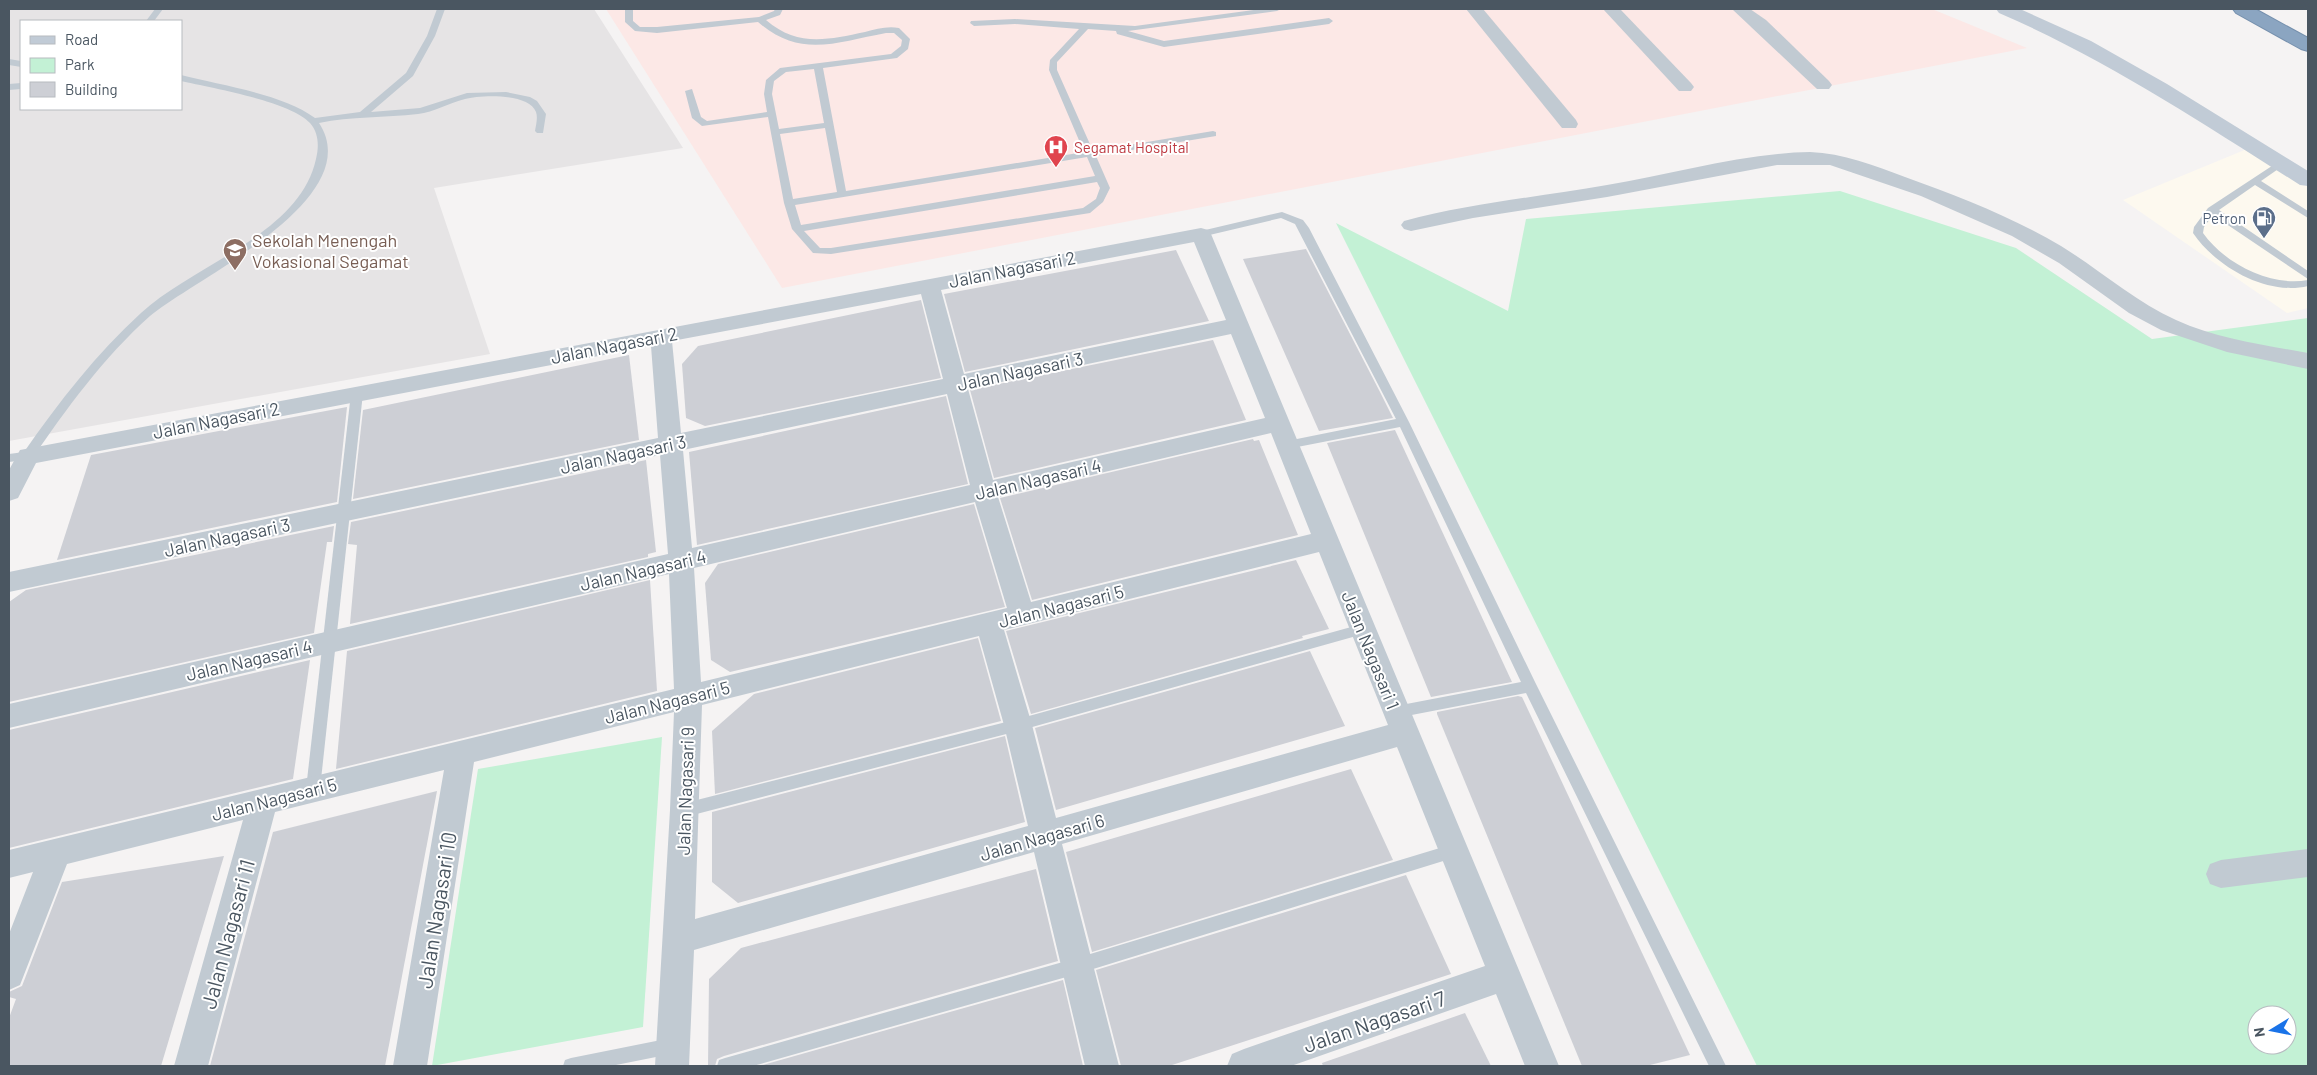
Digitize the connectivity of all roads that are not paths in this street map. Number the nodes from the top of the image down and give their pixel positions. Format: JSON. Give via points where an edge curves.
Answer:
{"nodes":[{"id":1,"x":159,"y":9,"type":"edge"},
{"id":2,"x":441,"y":9,"type":"edge"},
{"id":3,"x":629,"y":9,"type":"edge"},
{"id":4,"x":779,"y":9,"type":"edge"},
{"id":5,"x":1277,"y":9,"type":"edge"},
{"id":6,"x":1474,"y":9,"type":"edge"},
{"id":7,"x":1611,"y":9,"type":"edge"},
{"id":8,"x":1740,"y":9,"type":"edge"},
{"id":9,"x":2005,"y":9,"type":"edge"},
{"id":10,"x":2242,"y":9,"type":"edge"},
{"id":11,"x":2259,"y":9,"type":"edge"},
{"id":12,"x":760,"y":19,"type":"junction"},
{"id":13,"x":151,"y":20,"type":"edge"},
{"id":14,"x":1329,"y":21,"type":"dead end"},
{"id":15,"x":974,"y":23,"type":"dead end"},
{"id":16,"x":1086,"y":26,"type":"junction"},
{"id":17,"x":1111,"y":29,"type":"junction"},
{"id":18,"x":2308,"y":36,"type":"edge"},
{"id":19,"x":2308,"y":45,"type":"edge"},
{"id":20,"x":818,"y":65,"type":"junction"},
{"id":21,"x":182,"y":78,"type":"edge"},
{"id":22,"x":1823,"y":85,"type":"dead end"},
{"id":23,"x":1685,"y":87,"type":"dead end"},
{"id":24,"x":690,"y":91,"type":"dead end"},
{"id":25,"x":364,"y":113,"type":"junction"},
{"id":26,"x":772,"y":114,"type":"junction"},
{"id":27,"x":313,"y":121,"type":"junction"},
{"id":28,"x":1568,"y":124,"type":"dead end"},
{"id":29,"x":829,"y":125,"type":"junction"},
{"id":30,"x":540,"y":131,"type":"dead end"},
{"id":31,"x":776,"y":132,"type":"junction"},
{"id":32,"x":1213,"y":134,"type":"dead end"},
{"id":33,"x":1090,"y":154,"type":"junction"},
{"id":34,"x":2280,"y":163,"type":"junction"},
{"id":35,"x":1101,"y":178,"type":"junction"},
{"id":36,"x":2308,"y":180,"type":"edge"},
{"id":37,"x":2256,"y":182,"type":"junction"},
{"id":38,"x":842,"y":194,"type":"junction"},
{"id":39,"x":789,"y":203,"type":"junction"},
{"id":40,"x":2212,"y":210,"type":"junction"},
{"id":41,"x":2308,"y":215,"type":"edge"},
{"id":42,"x":1411,"y":225,"type":"dead end"},
{"id":43,"x":797,"y":230,"type":"junction"},
{"id":44,"x":1200,"y":234,"type":"junction"},
{"id":45,"x":2308,"y":276,"type":"edge"},
{"id":46,"x":2308,"y":283,"type":"edge"},
{"id":47,"x":929,"y":285,"type":"junction"},
{"id":48,"x":1238,"y":325,"type":"junction"},
{"id":49,"x":661,"y":336,"type":"junction"},
{"id":50,"x":2308,"y":361,"type":"edge"},
{"id":51,"x":954,"y":384,"type":"junction"},
{"id":52,"x":357,"y":393,"type":"junction"},
{"id":53,"x":1403,"y":422,"type":"junction"},
{"id":54,"x":1283,"y":434,"type":"junction"},
{"id":55,"x":672,"y":444,"type":"junction"},
{"id":56,"x":18,"y":457,"type":"edge"},
{"id":57,"x":984,"y":491,"type":"junction"},
{"id":58,"x":9,"y":492,"type":"edge"},
{"id":59,"x":343,"y":512,"type":"junction"},
{"id":60,"x":1326,"y":540,"type":"junction"},
{"id":61,"x":681,"y":561,"type":"junction"},
{"id":62,"x":9,"y":582,"type":"edge"},
{"id":63,"x":1022,"y":615,"type":"junction"},
{"id":64,"x":990,"y":623,"type":"junction"},
{"id":65,"x":1362,"y":629,"type":"junction"},
{"id":66,"x":329,"y":642,"type":"junction"},
{"id":67,"x":1530,"y":686,"type":"junction"},
{"id":68,"x":688,"y":698,"type":"junction"},
{"id":69,"x":9,"y":716,"type":"edge"},
{"id":70,"x":1400,"y":723,"type":"junction"},
{"id":71,"x":1018,"y":725,"type":"junction"},
{"id":72,"x":461,"y":753,"type":"junction"},
{"id":73,"x":313,"y":789,"type":"junction"},
{"id":74,"x":263,"y":802,"type":"junction"},
{"id":75,"x":685,"y":810,"type":"junction"},
{"id":76,"x":1045,"y":837,"type":"junction"},
{"id":77,"x":56,"y":852,"type":"junction"},
{"id":78,"x":1453,"y":852,"type":"junction"},
{"id":79,"x":9,"y":864,"type":"edge"},
{"id":80,"x":2308,"y":864,"type":"edge"},
{"id":81,"x":2221,"y":874,"type":"dead end"},
{"id":82,"x":679,"y":939,"type":"junction"},
{"id":83,"x":1077,"y":966,"type":"junction"},
{"id":84,"x":9,"y":974,"type":"edge"},
{"id":85,"x":1504,"y":975,"type":"junction"},
{"id":86,"x":673,"y":1056,"type":"edge"},
{"id":87,"x":191,"y":1066,"type":"edge"},
{"id":88,"x":410,"y":1066,"type":"edge"},
{"id":89,"x":571,"y":1066,"type":"edge"},
{"id":90,"x":725,"y":1066,"type":"edge"},
{"id":91,"x":1102,"y":1066,"type":"edge"},
{"id":92,"x":1244,"y":1066,"type":"edge"},
{"id":93,"x":1542,"y":1066,"type":"edge"},
{"id":94,"x":1718,"y":1066,"type":"edge"}],
"edges":[{"from":1,"to":13,"type":"lane"},
{"from":2,"to":25,"type":"lane","via":[[410,74]]},
{"from":3,"to":12,"type":"lane","via":[[629,22],[638,29],[657,30]]},
{"from":4,"to":12,"type":"lane","via":[[777,13]]},
{"from":5,"to":17,"type":"lane"},
{"from":6,"to":28,"type":"street"},
{"from":7,"to":23,"type":"street"},
{"from":8,"to":22,"type":"street"},
{"from":9,"to":34,"type":"street","via":[[2083,44],[2137,74]]},
{"from":10,"to":19,"type":"highway"},
{"from":11,"to":18,"type":"highway"},
{"from":12,"to":20,"type":"lane","via":[[782,36],[802,42],[820,42],[886,30],[896,30],[906,39],[905,47],[894,56]]},
{"from":14,"to":17,"type":"lane","via":[[1164,44]]},
{"from":15,"to":16,"type":"lane","via":[[1034,20]]},
{"from":16,"to":17,"type":"lane"},
{"from":16,"to":33,"type":"lane","via":[[1053,62],[1053,70]]},
{"from":20,"to":26,"type":"lane","via":[[783,70],[770,80],[768,94]]},
{"from":20,"to":29,"type":"lane"},
{"from":21,"to":27,"type":"lane","via":[[278,104]]},
{"from":24,"to":26,"type":"lane","via":[[697,118],[705,124]]},
{"from":25,"to":27,"type":"lane"},
{"from":25,"to":30,"type":"lane","via":[[420,110],[484,94],[510,95],[524,98],[539,107]]},
{"from":26,"to":31,"type":"lane"},
{"from":27,"to":56,"type":"lane","via":[[323,138],[323,154],[320,172],[309,192],[268,230],[148,312],[114,344],[50,424]]},
{"from":29,"to":31,"type":"lane"},
{"from":29,"to":38,"type":"lane"},
{"from":31,"to":39,"type":"lane"},
{"from":32,"to":33,"type":"lane"},
{"from":33,"to":35,"type":"lane"},
{"from":33,"to":38,"type":"lane"},
{"from":34,"to":36,"type":"street"},
{"from":34,"to":37,"type":"lane"},
{"from":35,"to":43,"type":"lane"},
{"from":35,"to":43,"type":"lane","via":[[1105,188],[1100,200],[1086,211],[831,251],[817,251]]},
{"from":37,"to":40,"type":"lane"},
{"from":37,"to":41,"type":"lane"},
{"from":38,"to":39,"type":"lane"},
{"from":39,"to":43,"type":"lane"},
{"from":40,"to":45,"type":"lane"},
{"from":40,"to":46,"type":"lane","via":[[2198,233],[2203,242],[2217,253],[2273,284]]},
{"from":42,"to":50,"type":"street","via":[[1777,159],[1830,159],[1980,212],[2055,252],[2149,315],[2202,339]]},
{"from":44,"to":47,"type":"street","name":"Jalan Nagasari 2"},
{"from":44,"to":48,"type":"street","name":"Jalan Nagasari 1"},
{"from":44,"to":53,"type":"lane","via":[[1274,215],[1299,222]]},
{"from":47,"to":49,"type":"street","name":"Jalan Nagasari 2"},
{"from":47,"to":51,"type":"street"},
{"from":48,"to":51,"type":"street","name":"Jalan Nagasari 3"},
{"from":48,"to":54,"type":"street","name":"Jalan Nagasari 1"},
{"from":49,"to":52,"type":"street","name":"Jalan Nagasari 2"},
{"from":49,"to":55,"type":"street","name":"Jalan Nagasari 9"},
{"from":51,"to":55,"type":"street","name":"Jalan Nagasari 3"},
{"from":51,"to":57,"type":"street"},
{"from":52,"to":56,"type":"street","name":"Jalan Nagasari 2"},
{"from":52,"to":59,"type":"lane"},
{"from":53,"to":54,"type":"lane"},
{"from":53,"to":67,"type":"lane"},
{"from":54,"to":57,"type":"street","name":"Jalan Nagasari 4"},
{"from":54,"to":60,"type":"street","name":"Jalan Nagasari 1"},
{"from":55,"to":59,"type":"street","name":"Jalan Nagasari 3"},
{"from":55,"to":61,"type":"street","name":"Jalan Nagasari 9"},
{"from":56,"to":58,"type":"street"},
{"from":57,"to":61,"type":"street","name":"Jalan Nagasari 4"},
{"from":57,"to":63,"type":"street"},
{"from":59,"to":62,"type":"street","name":"Jalan Nagasari 3"},
{"from":59,"to":66,"type":"lane"},
{"from":60,"to":63,"type":"street","name":"Jalan Nagasari 5"},
{"from":60,"to":65,"type":"street","name":"Jalan Nagasari 1"},
{"from":61,"to":66,"type":"street","name":"Jalan Nagasari 4"},
{"from":61,"to":68,"type":"street","name":"Jalan Nagasari 9"},
{"from":63,"to":64,"type":"street","name":"Jalan Nagasari 5"},
{"from":64,"to":68,"type":"street","name":"Jalan Nagasari 5"},
{"from":64,"to":71,"type":"street"},
{"from":65,"to":70,"type":"street","name":"Jalan Nagasari 1"},
{"from":65,"to":71,"type":"lane"},
{"from":66,"to":69,"type":"street","name":"Jalan Nagasari 4"},
{"from":66,"to":73,"type":"lane"},
{"from":67,"to":70,"type":"lane"},
{"from":67,"to":94,"type":"lane"},
{"from":68,"to":72,"type":"street","name":"Jalan Nagasari 5"},
{"from":68,"to":75,"type":"street","name":"Jalan Nagasari 9"},
{"from":70,"to":76,"type":"street","name":"Jalan Nagasari 6"},
{"from":70,"to":78,"type":"street","name":"Jalan Nagasari 1"},
{"from":71,"to":75,"type":"lane"},
{"from":71,"to":76,"type":"street"},
{"from":72,"to":73,"type":"street","name":"Jalan Nagasari 5"},
{"from":72,"to":88,"type":"street","name":"Jalan Nagasari 10"},
{"from":73,"to":74,"type":"street","name":"Jalan Nagasari 5"},
{"from":74,"to":77,"type":"street","name":"Jalan Nagasari 5"},
{"from":74,"to":87,"type":"street","name":"Jalan Nagasari 11"},
{"from":75,"to":82,"type":"street","name":"Jalan Nagasari 9"},
{"from":76,"to":82,"type":"street","name":"Jalan Nagasari 6"},
{"from":76,"to":83,"type":"street"},
{"from":77,"to":79,"type":"street","name":"Jalan Nagasari 5"},
{"from":77,"to":84,"type":"street"},
{"from":78,"to":83,"type":"lane"},
{"from":78,"to":85,"type":"street","name":"Jalan Nagasari 1"},
{"from":80,"to":81,"type":"street"},
{"from":82,"to":86,"type":"street","name":"Jalan Nagasari 9"},
{"from":83,"to":90,"type":"lane"},
{"from":83,"to":91,"type":"street"},
{"from":85,"to":92,"type":"street","name":"Jalan Nagasari 7"},
{"from":85,"to":93,"type":"street","name":"Jalan Nagasari 1"},
{"from":86,"to":89,"type":"lane"}]}
